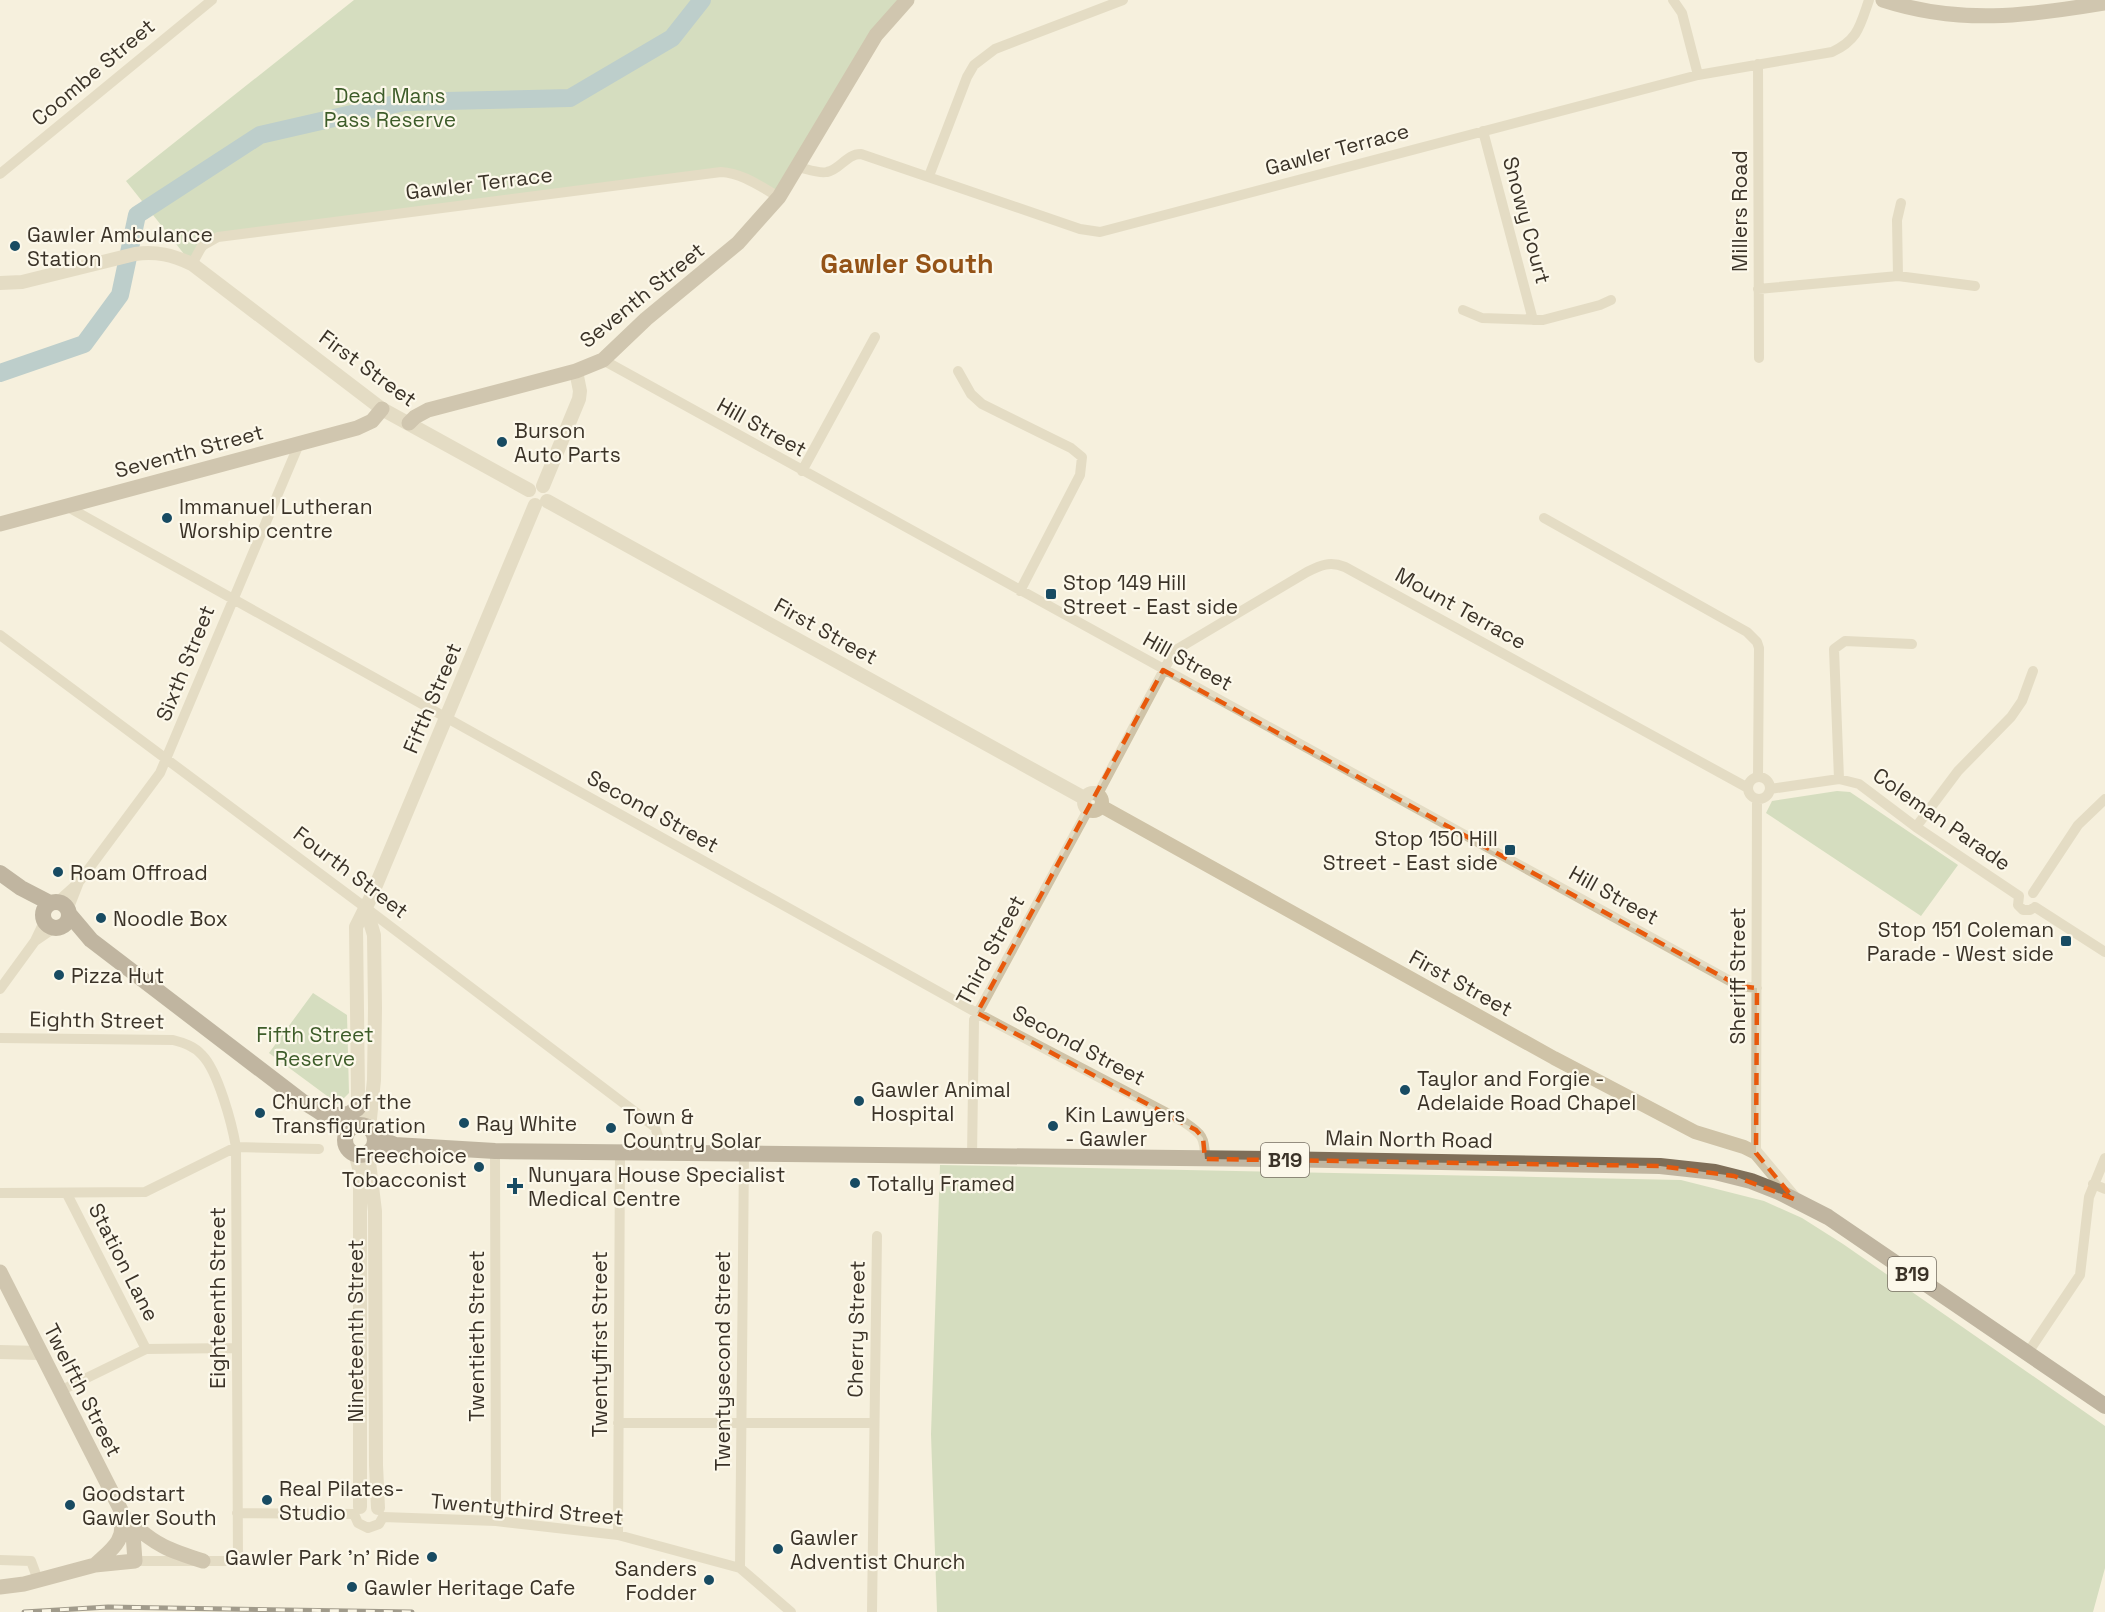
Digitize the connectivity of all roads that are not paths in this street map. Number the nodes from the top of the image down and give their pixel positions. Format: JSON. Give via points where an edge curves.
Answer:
{"nodes":[{"id":1,"x":212,"y":0,"type":"edge"},
{"id":2,"x":907,"y":0,"type":"edge"},
{"id":3,"x":1123,"y":0,"type":"edge"},
{"id":4,"x":1673,"y":0,"type":"edge"},
{"id":5,"x":1869,"y":0,"type":"edge"},
{"id":6,"x":1883,"y":0,"type":"edge"},
{"id":7,"x":2105,"y":3,"type":"edge"},
{"id":8,"x":1758,"y":64,"type":"junction"},
{"id":9,"x":1698,"y":75,"type":"junction"},
{"id":10,"x":1483,"y":131,"type":"junction"},
{"id":11,"x":798,"y":167,"type":"junction"},
{"id":12,"x":0,"y":174,"type":"edge"},
{"id":13,"x":929,"y":176,"type":"junction"},
{"id":14,"x":779,"y":197,"type":"junction"},
{"id":15,"x":1901,"y":202,"type":"dead end"},
{"id":16,"x":192,"y":264,"type":"junction"},
{"id":17,"x":1898,"y":276,"type":"junction"},
{"id":18,"x":0,"y":283,"type":"edge"},
{"id":19,"x":1975,"y":286,"type":"dead end"},
{"id":20,"x":1758,"y":289,"type":"junction"},
{"id":21,"x":1611,"y":300,"type":"dead end"},
{"id":22,"x":1463,"y":310,"type":"dead end"},
{"id":23,"x":1533,"y":320,"type":"junction"},
{"id":24,"x":876,"y":337,"type":"dead end"},
{"id":25,"x":1759,"y":358,"type":"dead end"},
{"id":26,"x":603,"y":360,"type":"junction"},
{"id":27,"x":576,"y":371,"type":"junction"},
{"id":28,"x":958,"y":371,"type":"dead end"},
{"id":29,"x":382,"y":409,"type":"junction"},
{"id":30,"x":408,"y":423,"type":"junction"},
{"id":31,"x":299,"y":444,"type":"junction"},
{"id":32,"x":802,"y":471,"type":"junction"},
{"id":33,"x":536,"y":488,"type":"junction"},
{"id":34,"x":541,"y":503,"type":"junction"},
{"id":35,"x":66,"y":506,"type":"junction"},
{"id":36,"x":1544,"y":518,"type":"dead end"},
{"id":37,"x":0,"y":524,"type":"edge"},
{"id":38,"x":1020,"y":591,"type":"junction"},
{"id":39,"x":232,"y":599,"type":"junction"},
{"id":40,"x":0,"y":635,"type":"edge"},
{"id":41,"x":1912,"y":644,"type":"dead end"},
{"id":42,"x":1163,"y":670,"type":"junction"},
{"id":43,"x":2032,"y":671,"type":"dead end"},
{"id":44,"x":446,"y":718,"type":"junction"},
{"id":45,"x":166,"y":760,"type":"junction"},
{"id":46,"x":1758,"y":777,"type":"junction"},
{"id":47,"x":1839,"y":779,"type":"junction"},
{"id":48,"x":1748,"y":788,"type":"junction"},
{"id":49,"x":1770,"y":789,"type":"junction"},
{"id":50,"x":1757,"y":799,"type":"junction"},
{"id":51,"x":2105,"y":799,"type":"edge"},
{"id":52,"x":1093,"y":802,"type":"junction"},
{"id":53,"x":1916,"y":827,"type":"junction"},
{"id":54,"x":0,"y":873,"type":"edge"},
{"id":55,"x":2033,"y":893,"type":"junction"},
{"id":56,"x":2019,"y":896,"type":"junction"},
{"id":57,"x":2035,"y":907,"type":"junction"},
{"id":58,"x":366,"y":908,"type":"junction"},
{"id":59,"x":56,"y":915,"type":"junction"},
{"id":60,"x":2105,"y":952,"type":"edge"},
{"id":61,"x":1757,"y":988,"type":"junction"},
{"id":62,"x":0,"y":989,"type":"edge"},
{"id":63,"x":977,"y":1013,"type":"junction"},
{"id":64,"x":0,"y":1038,"type":"edge"},
{"id":65,"x":192,"y":1046,"type":"joint"},
{"id":66,"x":303,"y":1102,"type":"junction"},
{"id":67,"x":358,"y":1108,"type":"junction"},
{"id":68,"x":327,"y":1116,"type":"junction"},
{"id":69,"x":361,"y":1140,"type":"junction"},
{"id":70,"x":236,"y":1147,"type":"junction"},
{"id":71,"x":319,"y":1149,"type":"dead end"},
{"id":72,"x":495,"y":1151,"type":"junction"},
{"id":73,"x":620,"y":1153,"type":"junction"},
{"id":74,"x":657,"y":1153,"type":"junction"},
{"id":75,"x":1756,"y":1153,"type":"junction"},
{"id":76,"x":744,"y":1154,"type":"junction"},
{"id":77,"x":972,"y":1156,"type":"junction"},
{"id":78,"x":1205,"y":1158,"type":"junction"},
{"id":79,"x":2105,"y":1158,"type":"edge"},
{"id":80,"x":2093,"y":1184,"type":"junction"},
{"id":81,"x":2105,"y":1189,"type":"edge"},
{"id":82,"x":0,"y":1193,"type":"edge"},
{"id":83,"x":67,"y":1194,"type":"junction"},
{"id":84,"x":1794,"y":1199,"type":"junction"},
{"id":85,"x":877,"y":1236,"type":"dead end"},
{"id":86,"x":0,"y":1272,"type":"edge"},
{"id":87,"x":236,"y":1348,"type":"junction"},
{"id":88,"x":146,"y":1349,"type":"junction"},
{"id":89,"x":0,"y":1352,"type":"edge"},
{"id":90,"x":40,"y":1353,"type":"junction"},
{"id":91,"x":2027,"y":1354,"type":"junction"},
{"id":92,"x":60,"y":1391,"type":"junction"},
{"id":93,"x":2105,"y":1408,"type":"edge"},
{"id":94,"x":618,"y":1423,"type":"junction"},
{"id":95,"x":741,"y":1423,"type":"junction"},
{"id":96,"x":874,"y":1423,"type":"junction"},
{"id":97,"x":120,"y":1510,"type":"junction"},
{"id":98,"x":357,"y":1510,"type":"junction"},
{"id":99,"x":381,"y":1512,"type":"junction"},
{"id":100,"x":237,"y":1513,"type":"junction"},
{"id":101,"x":496,"y":1521,"type":"junction"},
{"id":102,"x":618,"y":1535,"type":"junction"},
{"id":103,"x":0,"y":1560,"type":"edge"},
{"id":104,"x":203,"y":1561,"type":"junction"},
{"id":105,"x":135,"y":1562,"type":"junction"},
{"id":106,"x":95,"y":1565,"type":"junction"},
{"id":107,"x":740,"y":1568,"type":"junction"},
{"id":108,"x":38,"y":1580,"type":"junction"},
{"id":109,"x":0,"y":1587,"type":"edge"},
{"id":110,"x":791,"y":1612,"type":"edge"},
{"id":111,"x":872,"y":1612,"type":"edge"}],
"edges":[{"from":1,"to":12,"type":"street","name":"Coombe Street"},
{"from":2,"to":11,"type":"main road","name":"Seventh Street","via":[[876,35]]},
{"from":3,"to":13,"type":"street","via":[[995,50],[974,65]]},
{"from":4,"to":9,"type":"street","via":[[1682,13]]},
{"from":5,"to":8,"type":"street","name":"Gawler Terrace","via":[[1859,31],[1847,45],[1832,52]]},
{"from":6,"to":7,"type":"main road","via":[[1951,15],[1995,16]]},
{"from":8,"to":9,"type":"street","name":"Gawler Terrace"},
{"from":8,"to":20,"type":"street","name":"Millers Road"},
{"from":9,"to":10,"type":"street","name":"Gawler Terrace"},
{"from":10,"to":13,"type":"street","name":"Gawler Terrace","via":[[1100,232],[1080,229]]},
{"from":10,"to":23,"type":"street","name":"Snowy Court"},
{"from":11,"to":13,"type":"street","name":"Gawler Terrace","via":[[826,173],[850,155],[861,154]]},
{"from":11,"to":14,"type":"main road","name":"Seventh Street"},
{"from":14,"to":16,"type":"street","name":"Gawler Terrace","via":[[742,177],[721,172],[218,237],[202,246]]},
{"from":14,"to":26,"type":"main road","name":"Seventh Street","via":[[738,243]]},
{"from":15,"to":17,"type":"street","via":[[1897,220]]},
{"from":16,"to":18,"type":"street","name":"First Street","via":[[150,252],[22,282]]},
{"from":16,"to":29,"type":"street","name":"First Street"},
{"from":17,"to":19,"type":"street"},
{"from":17,"to":20,"type":"street"},
{"from":20,"to":25,"type":"street","name":"Millers Road"},
{"from":21,"to":23,"type":"street"},
{"from":22,"to":23,"type":"street","via":[[1482,318]]},
{"from":24,"to":32,"type":"street"},
{"from":26,"to":27,"type":"main road","name":"Seventh Street"},
{"from":26,"to":32,"type":"street","name":"Hill Street"},
{"from":27,"to":30,"type":"main road","name":"Seventh Street","via":[[428,410]]},
{"from":27,"to":33,"type":"street","via":[[579,399]]},
{"from":28,"to":38,"type":"street","via":[[971,394],[982,404],[1082,457],[1080,475]]},
{"from":29,"to":30,"type":"street","name":"First Street"},
{"from":29,"to":31,"type":"main road","name":"Seventh Street","via":[[372,421],[357,428]]},
{"from":30,"to":33,"type":"street","name":"First Street"},
{"from":31,"to":35,"type":"main road","name":"Seventh Street"},
{"from":31,"to":39,"type":"street","name":"Sixth Street"},
{"from":32,"to":38,"type":"street","name":"Hill Street"},
{"from":33,"to":34,"type":"street","via":[[549,494]]},
{"from":34,"to":44,"type":"street","name":"Fifth Street"},
{"from":34,"to":52,"type":"street","name":"First Street"},
{"from":35,"to":37,"type":"main road","name":"Seventh Street"},
{"from":35,"to":39,"type":"street","name":"Second Street"},
{"from":36,"to":46,"type":"street","via":[[1747,632],[1757,642]]},
{"from":38,"to":42,"type":"street","name":"Hill Street"},
{"from":39,"to":44,"type":"street","name":"Second Street"},
{"from":39,"to":45,"type":"street","name":"Sixth Street"},
{"from":40,"to":45,"type":"street","name":"Fourth Street"},
{"from":41,"to":47,"type":"street","via":[[1845,641],[1834,649]]},
{"from":42,"to":48,"type":"street","name":"Mount Terrace","via":[[1174,651],[1307,572],[1333,563]]},
{"from":42,"to":52,"type":"street","name":"Third Street"},
{"from":42,"to":61,"type":"street","name":"Hill Street","via":[[1739,986]]},
{"from":43,"to":53,"type":"street","via":[[2022,701],[2011,717],[1958,771]]},
{"from":44,"to":58,"type":"street","name":"Fifth Street"},
{"from":44,"to":63,"type":"street","name":"Second Street"},
{"from":45,"to":58,"type":"street","name":"Fourth Street"},
{"from":45,"to":59,"type":"street","name":"Sixth Street"},
{"from":46,"to":48,"type":"street"},
{"from":46,"to":49,"type":"street","via":[[1768,781]]},
{"from":47,"to":49,"type":"street","name":"Coleman Parade"},
{"from":47,"to":53,"type":"street","name":"Coleman Parade","via":[[1859,784]]},
{"from":48,"to":50,"type":"street"},
{"from":49,"to":50,"type":"street","via":[[1766,797]]},
{"from":50,"to":61,"type":"street","name":"Sheriff Street"},
{"from":51,"to":55,"type":"street","via":[[2079,825]]},
{"from":52,"to":63,"type":"street","name":"Third Street"},
{"from":52,"to":75,"type":"street","name":"First Street","via":[[1554,1058],[1695,1132]]},
{"from":53,"to":56,"type":"street","name":"Coleman Parade"},
{"from":54,"to":59,"type":"main road","number":"B19"},
{"from":55,"to":56,"type":"street"},
{"from":55,"to":57,"type":"street"},
{"from":56,"to":57,"type":"street","via":[[2018,904],[2023,910]]},
{"from":57,"to":60,"type":"street"},
{"from":58,"to":67,"type":"street","name":"Fifth Street","via":[[356,927]]},
{"from":58,"to":69,"type":"street","via":[[374,935],[374,1080]]},
{"from":58,"to":74,"type":"street","name":"Fourth Street","via":[[655,1128]]},
{"from":59,"to":62,"type":"street"},
{"from":59,"to":66,"type":"main road","number":"B19"},
{"from":61,"to":75,"type":"street","name":"Sheriff Street"},
{"from":63,"to":77,"type":"street","name":"Third Street"},
{"from":63,"to":78,"type":"street","name":"Second Street","via":[[1196,1130],[1203,1138]]},
{"from":64,"to":65,"type":"street","name":"Eighth Street","via":[[173,1040]]},
{"from":65,"to":70,"type":"street","name":"Eighteenth Street","via":[[204,1056],[214,1075]]},
{"from":66,"to":68,"type":"main road","number":"B19"},
{"from":66,"to":69,"type":"main road","number":"B19","via":[[315,1117]]},
{"from":67,"to":68,"type":"main road","via":[[349,1114]]},
{"from":67,"to":69,"type":"street","name":"Fifth Street"},
{"from":68,"to":69,"type":"main road","number":"B19"},
{"from":69,"to":72,"type":"main road","number":"B19","via":[[398,1154]]},
{"from":69,"to":98,"type":"street","name":"Nineteenth Street"},
{"from":69,"to":99,"type":"street","name":"Nineteenth Street","via":[[375,1211],[376,1465]]},
{"from":70,"to":71,"type":"street"},
{"from":70,"to":83,"type":"street","via":[[145,1192]]},
{"from":70,"to":87,"type":"street","name":"Eighteenth Street"},
{"from":72,"to":73,"type":"main road","name":"Main North Road","number":"B19"},
{"from":72,"to":101,"type":"street","name":"Twentieth Street"},
{"from":73,"to":74,"type":"main road","name":"Main North Road","number":"B19"},
{"from":73,"to":94,"type":"street","name":"Twentyfirst Street"},
{"from":74,"to":76,"type":"main road","name":"Main North Road","number":"B19"},
{"from":75,"to":84,"type":"street","name":"First Street"},
{"from":76,"to":77,"type":"main road","name":"Main North Road","number":"B19"},
{"from":76,"to":95,"type":"street","name":"Twentysecond Street"},
{"from":77,"to":78,"type":"main road","name":"Main North Road","number":"B19"},
{"from":78,"to":84,"type":"main road","name":"Main North Road","number":"B19","via":[[1680,1168],[1734,1176]]},
{"from":79,"to":80,"type":"street"},
{"from":80,"to":81,"type":"street"},
{"from":80,"to":91,"type":"street","via":[[2080,1275]]},
{"from":82,"to":83,"type":"street"},
{"from":83,"to":88,"type":"street","name":"Station Lane"},
{"from":84,"to":91,"type":"main road","name":"Main North Road","number":"B19","via":[[1849,1230]]},
{"from":85,"to":96,"type":"street","name":"Cherry Street"},
{"from":86,"to":90,"type":"main road","name":"Twelfth Street"},
{"from":87,"to":88,"type":"street"},
{"from":87,"to":100,"type":"street","name":"Eighteenth Street"},
{"from":88,"to":92,"type":"street"},
{"from":89,"to":90,"type":"street"},
{"from":90,"to":92,"type":"main road","name":"Twelfth Street"},
{"from":91,"to":93,"type":"main road","name":"Main North Road","number":"B19"},
{"from":92,"to":97,"type":"main road","name":"Twelfth Street"},
{"from":94,"to":95,"type":"street"},
{"from":94,"to":102,"type":"street","name":"Twentyfirst Street"},
{"from":95,"to":96,"type":"street"},
{"from":95,"to":107,"type":"street","name":"Twentysecond Street"},
{"from":96,"to":111,"type":"street","name":"Cherry Street"},
{"from":97,"to":104,"type":"main road","via":[[147,1537],[172,1551]]},
{"from":97,"to":105,"type":"main road","name":"Twelfth Street","via":[[132,1534]]},
{"from":97,"to":106,"type":"main road","via":[[123,1529],[118,1543]]},
{"from":98,"to":99,"type":"street","via":[[369,1504]]},
{"from":98,"to":99,"type":"street","via":[[358,1523],[368,1528],[379,1524]]},
{"from":98,"to":100,"type":"street"},
{"from":99,"to":101,"type":"street","name":"Twentythird Street"},
{"from":100,"to":104,"type":"street","name":"Eighteenth Street","via":[[237,1561]]},
{"from":101,"to":102,"type":"street","name":"Twentythird Street"},
{"from":102,"to":107,"type":"street","name":"Twentythird Street"},
{"from":103,"to":108,"type":"street","via":[[31,1562]]},
{"from":104,"to":105,"type":"street"},
{"from":105,"to":106,"type":"main road"},
{"from":106,"to":108,"type":"main road"},
{"from":107,"to":110,"type":"street","name":"Twentythird Street"},
{"from":108,"to":109,"type":"main road"}]}
